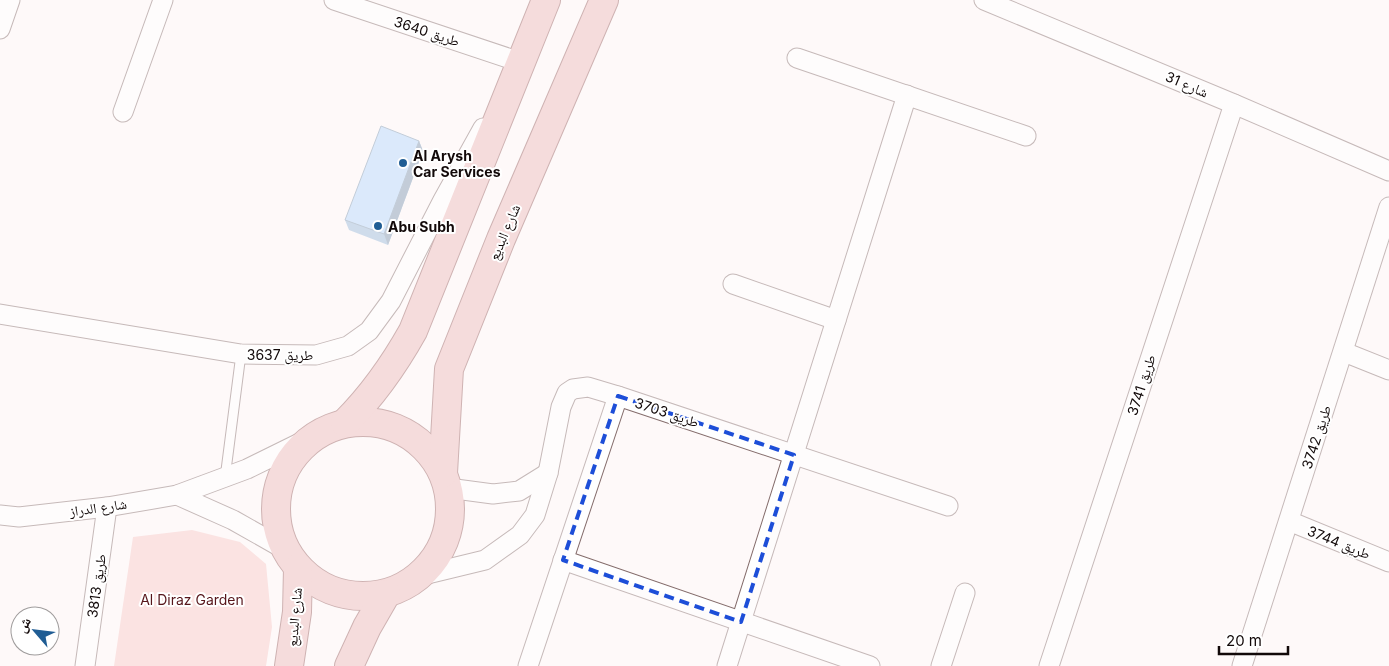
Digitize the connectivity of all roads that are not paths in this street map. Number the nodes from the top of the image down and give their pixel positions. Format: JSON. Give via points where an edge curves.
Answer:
{"nodes":[{"id":1,"x":10,"y":0,"type":"edge"},
{"id":2,"x":163,"y":0,"type":"edge"},
{"id":3,"x":334,"y":0,"type":"edge"},
{"id":4,"x":546,"y":0,"type":"edge"},
{"id":5,"x":604,"y":0,"type":"edge"},
{"id":6,"x":984,"y":0,"type":"edge"},
{"id":7,"x":0,"y":29,"type":"edge"},
{"id":8,"x":797,"y":58,"type":"dead end"},
{"id":9,"x":520,"y":62,"type":"junction"},
{"id":10,"x":907,"y":95,"type":"junction"},
{"id":11,"x":1234,"y":104,"type":"junction"},
{"id":12,"x":123,"y":112,"type":"dead end"},
{"id":13,"x":1026,"y":136,"type":"dead end"},
{"id":14,"x":1389,"y":171,"type":"edge"},
{"id":15,"x":1389,"y":207,"type":"edge"},
{"id":16,"x":733,"y":284,"type":"dead end"},
{"id":17,"x":0,"y":314,"type":"edge"},
{"id":18,"x":836,"y":320,"type":"junction"},
{"id":19,"x":1344,"y":352,"type":"junction"},
{"id":20,"x":241,"y":354,"type":"junction"},
{"id":21,"x":1389,"y":370,"type":"edge"},
{"id":22,"x":618,"y":396,"type":"junction"},
{"id":23,"x":345,"y":423,"type":"junction"},
{"id":24,"x":312,"y":437,"type":"junction"},
{"id":25,"x":794,"y":455,"type":"junction"},
{"id":26,"x":548,"y":473,"type":"junction"},
{"id":27,"x":225,"y":478,"type":"junction"},
{"id":28,"x":445,"y":481,"type":"junction"},
{"id":29,"x":176,"y":495,"type":"junction"},
{"id":30,"x":948,"y":506,"type":"dead end"},
{"id":31,"x":107,"y":507,"type":"junction"},
{"id":32,"x":0,"y":515,"type":"edge"},
{"id":33,"x":19,"y":517,"type":"junction"},
{"id":34,"x":1289,"y":521,"type":"junction"},
{"id":35,"x":0,"y":526,"type":"edge"},
{"id":36,"x":292,"y":559,"type":"junction"},
{"id":37,"x":563,"y":560,"type":"junction"},
{"id":38,"x":1389,"y":562,"type":"edge"},
{"id":39,"x":418,"y":576,"type":"junction"},
{"id":40,"x":965,"y":593,"type":"dead end"},
{"id":41,"x":386,"y":594,"type":"junction"},
{"id":42,"x":741,"y":622,"type":"junction"},
{"id":43,"x":85,"y":666,"type":"edge"},
{"id":44,"x":289,"y":666,"type":"edge"},
{"id":45,"x":349,"y":666,"type":"edge"},
{"id":46,"x":528,"y":666,"type":"edge"},
{"id":47,"x":728,"y":666,"type":"edge"},
{"id":48,"x":870,"y":666,"type":"edge"},
{"id":49,"x":941,"y":666,"type":"edge"},
{"id":50,"x":1049,"y":666,"type":"edge"},
{"id":51,"x":1242,"y":666,"type":"edge"}],
"edges":[{"from":1,"to":7,"type":"street"},
{"from":2,"to":12,"type":"street"},
{"from":3,"to":9,"type":"street","name":"طريق 3640"},
{"from":4,"to":9,"type":"main road"},
{"from":5,"to":28,"type":"main road","name":"شارع البديع","via":[[449,369]]},
{"from":6,"to":11,"type":"street","name":"شارع 31"},
{"from":8,"to":10,"type":"street"},
{"from":9,"to":20,"type":"street","name":"طريق 3637","via":[[443,200],[392,302],[369,331],[348,346],[316,355]]},
{"from":9,"to":23,"type":"main road","via":[[413,331],[383,380]]},
{"from":10,"to":13,"type":"street"},
{"from":10,"to":18,"type":"street"},
{"from":11,"to":14,"type":"street","name":"شارع 31"},
{"from":11,"to":50,"type":"street","name":"طريق 3741"},
{"from":15,"to":19,"type":"street","name":"طريق 3742"},
{"from":16,"to":18,"type":"street"},
{"from":17,"to":20,"type":"street","name":"طريق 3637"},
{"from":18,"to":25,"type":"street"},
{"from":19,"to":21,"type":"street"},
{"from":19,"to":34,"type":"street","name":"طريق 3742"},
{"from":20,"to":27,"type":"lane"},
{"from":22,"to":25,"type":"street","name":"طريق 3703"},
{"from":22,"to":26,"type":"street","via":[[588,387],[567,393],[561,407]]},
{"from":22,"to":37,"type":"street","name":"طريق 3703"},
{"from":23,"to":24,"type":"main road"},
{"from":23,"to":28,"type":"main road","via":[[379,423],[410,435],[434,458]]},
{"from":24,"to":27,"type":"street","name":"شارع الدراز"},
{"from":24,"to":36,"type":"main road","via":[[288,464],[276,498],[277,525]]},
{"from":25,"to":30,"type":"street","name":"طريق 3703"},
{"from":25,"to":42,"type":"street"},
{"from":26,"to":28,"type":"street","via":[[519,491],[493,494]]},
{"from":26,"to":39,"type":"street","via":[[535,515],[520,535],[485,560]]},
{"from":27,"to":29,"type":"street","name":"شارع الدراز"},
{"from":28,"to":39,"type":"main road","via":[[450,504],[446,536],[430,565]]},
{"from":29,"to":31,"type":"street","name":"شارع الدراز"},
{"from":29,"to":36,"type":"street","via":[[233,520]]},
{"from":31,"to":33,"type":"street","name":"شارع الدراز"},
{"from":31,"to":43,"type":"street","name":"طريق 3813"},
{"from":32,"to":33,"type":"street","name":"شارع الدراز"},
{"from":33,"to":35,"type":"street","name":"شارع الدراز"},
{"from":34,"to":38,"type":"street","name":"طريق 3744"},
{"from":34,"to":51,"type":"street","name":"طريق 3742"},
{"from":36,"to":41,"type":"main road","via":[[310,579],[324,588],[354,596]]},
{"from":36,"to":44,"type":"main road","name":"شارع البديع","via":[[296,612]]},
{"from":37,"to":42,"type":"street"},
{"from":37,"to":46,"type":"street","name":"طريق 3703"},
{"from":39,"to":41,"type":"main road"},
{"from":40,"to":49,"type":"street"},
{"from":41,"to":45,"type":"main road"},
{"from":42,"to":47,"type":"street"},
{"from":42,"to":48,"type":"street"}]}
